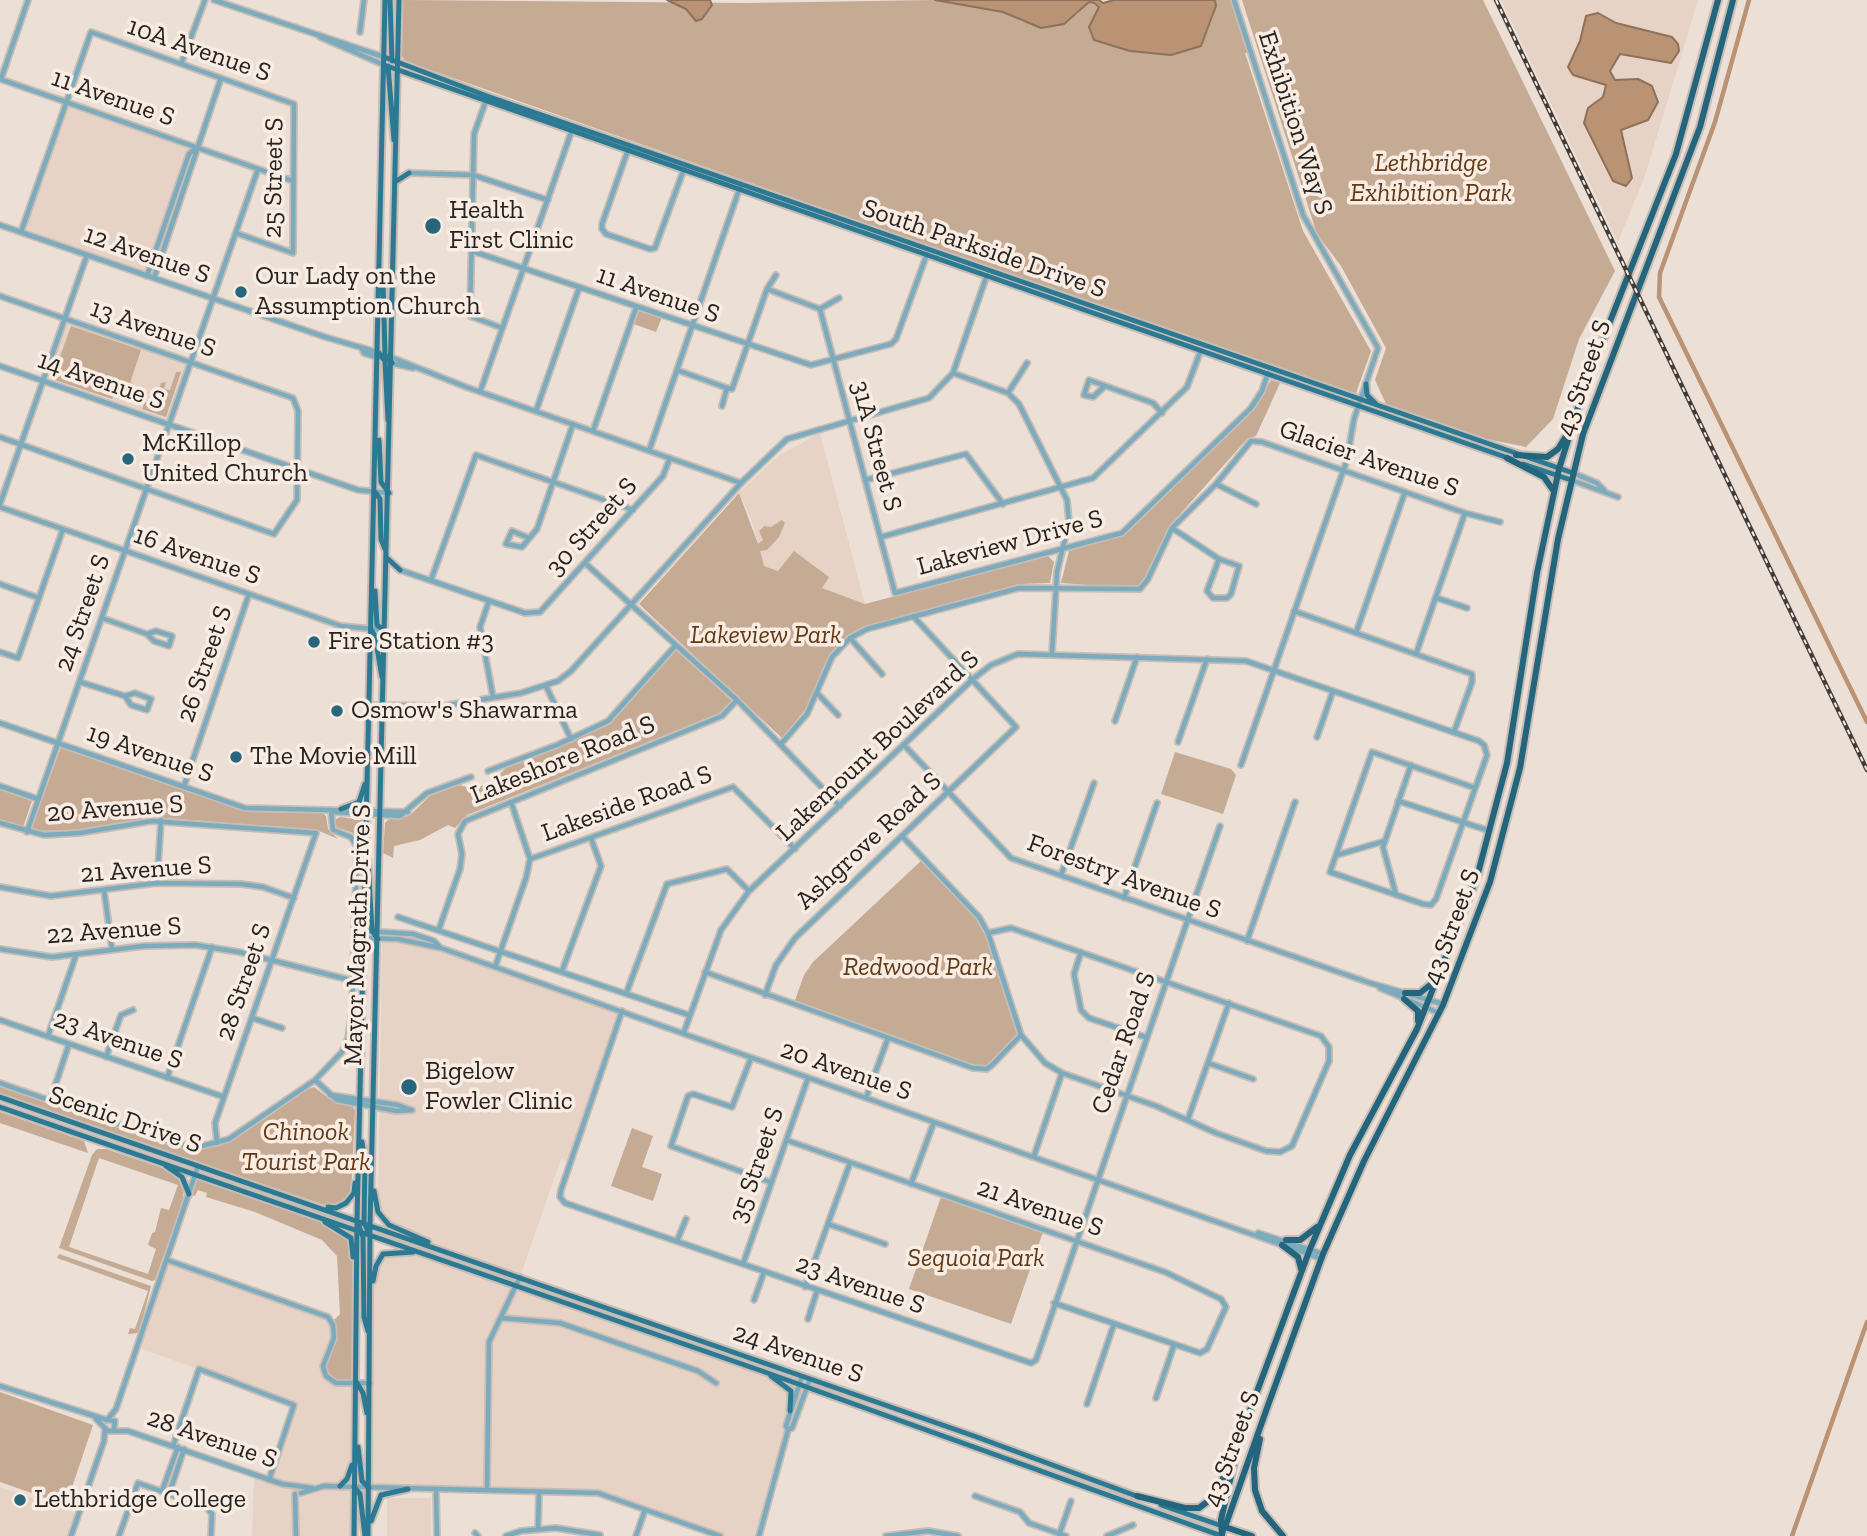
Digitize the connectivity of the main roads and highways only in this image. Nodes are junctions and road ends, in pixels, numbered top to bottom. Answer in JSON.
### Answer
{"nodes":[{"id":1,"x":388,"y":0,"type":"edge"},
{"id":2,"x":399,"y":0,"type":"edge"},
{"id":3,"x":1717,"y":0,"type":"edge"},
{"id":4,"x":1733,"y":0,"type":"edge"},
{"id":5,"x":390,"y":63,"type":"junction"},
{"id":6,"x":397,"y":70,"type":"junction"},
{"id":7,"x":486,"y":99,"type":"junction"},
{"id":8,"x":396,"y":142,"type":"junction"},
{"id":9,"x":396,"y":164,"type":"junction"},
{"id":10,"x":395,"y":182,"type":"junction"},
{"id":11,"x":385,"y":358,"type":"junction"},
{"id":12,"x":1366,"y":384,"type":"road end"},
{"id":13,"x":1359,"y":403,"type":"junction"},
{"id":14,"x":1381,"y":407,"type":"junction"},
{"id":15,"x":1573,"y":422,"type":"junction"},
{"id":16,"x":376,"y":426,"type":"junction"},
{"id":17,"x":1516,"y":455,"type":"junction"},
{"id":18,"x":1507,"y":458,"type":"junction"},
{"id":19,"x":1558,"y":472,"type":"junction"},
{"id":20,"x":1572,"y":477,"type":"junction"},
{"id":21,"x":375,"y":492,"type":"junction"},
{"id":22,"x":389,"y":493,"type":"junction"},
{"id":23,"x":1553,"y":495,"type":"junction"},
{"id":24,"x":387,"y":555,"type":"junction"},
{"id":25,"x":386,"y":577,"type":"junction"},
{"id":26,"x":372,"y":581,"type":"junction"},
{"id":27,"x":371,"y":630,"type":"junction"},
{"id":28,"x":384,"y":630,"type":"junction"},
{"id":29,"x":383,"y":679,"type":"junction"},
{"id":30,"x":368,"y":774,"type":"junction"},
{"id":31,"x":341,"y":809,"type":"road end"},
{"id":32,"x":366,"y":850,"type":"junction"},
{"id":33,"x":375,"y":931,"type":"junction"},
{"id":34,"x":1442,"y":971,"type":"junction"},
{"id":35,"x":1417,"y":1029,"type":"junction"},
{"id":36,"x":0,"y":1097,"type":"edge"},
{"id":37,"x":0,"y":1108,"type":"edge"},
{"id":38,"x":360,"y":1132,"type":"junction"},
{"id":39,"x":359,"y":1143,"type":"junction"},
{"id":40,"x":372,"y":1147,"type":"junction"},
{"id":41,"x":158,"y":1161,"type":"junction"},
{"id":42,"x":189,"y":1194,"type":"road end"},
{"id":43,"x":307,"y":1203,"type":"junction"},
{"id":44,"x":284,"y":1205,"type":"junction"},
{"id":45,"x":357,"y":1220,"type":"junction"},
{"id":46,"x":1321,"y":1223,"type":"junction"},
{"id":47,"x":367,"y":1224,"type":"junction"},
{"id":48,"x":360,"y":1231,"type":"junction"},
{"id":49,"x":370,"y":1235,"type":"junction"},
{"id":50,"x":419,"y":1252,"type":"junction"},
{"id":51,"x":476,"y":1262,"type":"junction"},
{"id":52,"x":1301,"y":1270,"type":"junction"},
{"id":53,"x":356,"y":1293,"type":"junction"},
{"id":54,"x":370,"y":1295,"type":"junction"},
{"id":55,"x":370,"y":1340,"type":"junction"},
{"id":56,"x":762,"y":1371,"type":"junction"},
{"id":57,"x":356,"y":1383,"type":"junction"},
{"id":58,"x":1257,"y":1393,"type":"junction"},
{"id":59,"x":1270,"y":1400,"type":"junction"},
{"id":60,"x":1267,"y":1408,"type":"junction"},
{"id":61,"x":790,"y":1411,"type":"road end"},
{"id":62,"x":356,"y":1423,"type":"junction"},
{"id":63,"x":370,"y":1423,"type":"junction"},
{"id":64,"x":1240,"y":1440,"type":"junction"},
{"id":65,"x":355,"y":1445,"type":"junction"},
{"id":66,"x":340,"y":1486,"type":"road end"},
{"id":67,"x":354,"y":1487,"type":"junction"},
{"id":68,"x":369,"y":1488,"type":"junction"},
{"id":69,"x":408,"y":1489,"type":"road end"},
{"id":70,"x":1137,"y":1496,"type":"junction"},
{"id":71,"x":1223,"y":1526,"type":"junction"},
{"id":72,"x":367,"y":1534,"type":"edge"},
{"id":73,"x":354,"y":1536,"type":"edge"},
{"id":74,"x":1222,"y":1536,"type":"edge"},
{"id":75,"x":1252,"y":1536,"type":"edge"},
{"id":76,"x":1283,"y":1536,"type":"edge"}],
"edges":[{"from":1,"to":5,"type":"main road"},
{"from":1,"to":5,"type":"main road","name":"Mayor Magrath Drive S"},
{"from":2,"to":5,"type":"main road","name":"Mayor Magrath Drive S"},
{"from":3,"to":15,"type":"highway","name":"43 Street S"},
{"from":4,"to":20,"type":"highway","name":"43 Street S"},
{"from":5,"to":6,"type":"main road","name":"Mayor Magrath Drive S"},
{"from":5,"to":7,"type":"main road","name":"South Parkside Drive S"},
{"from":5,"to":8,"type":"main road"},
{"from":5,"to":11,"type":"main road","name":"Mayor Magrath Drive S"},
{"from":6,"to":7,"type":"main road","name":"South Parkside Drive S"},
{"from":6,"to":8,"type":"main road","name":"Mayor Magrath Drive S"},
{"from":7,"to":13,"type":"main road","name":"South Parkside Drive S"},
{"from":8,"to":9,"type":"main road","name":"Mayor Magrath Drive S"},
{"from":9,"to":10,"type":"main road","name":"Mayor Magrath Drive S"},
{"from":9,"to":10,"type":"main road"},
{"from":10,"to":11,"type":"main road","name":"Mayor Magrath Drive S"},
{"from":11,"to":16,"type":"main road","name":"Mayor Magrath Drive S"},
{"from":11,"to":22,"type":"main road","name":"Mayor Magrath Drive S"},
{"from":12,"to":14,"type":"main road"},
{"from":13,"to":14,"type":"main road","name":"South Parkside Drive S"},
{"from":13,"to":18,"type":"main road","name":"South Parkside Drive S"},
{"from":14,"to":17,"type":"main road","name":"South Parkside Drive S"},
{"from":15,"to":17,"type":"highway"},
{"from":15,"to":19,"type":"highway","name":"43 Street S"},
{"from":16,"to":21,"type":"main road","name":"Mayor Magrath Drive S"},
{"from":16,"to":22,"type":"main road"},
{"from":17,"to":19,"type":"main road","name":"South Parkside Drive S"},
{"from":18,"to":19,"type":"main road","name":"South Parkside Drive S"},
{"from":18,"to":23,"type":"highway"},
{"from":19,"to":20,"type":"main road","name":"South Parkside Drive S"},
{"from":19,"to":23,"type":"highway","name":"43 Street S"},
{"from":20,"to":59,"type":"highway","name":"43 Street S"},
{"from":21,"to":24,"type":"main road"},
{"from":21,"to":26,"type":"main road","name":"Mayor Magrath Drive S"},
{"from":22,"to":24,"type":"main road","name":"Mayor Magrath Drive S"},
{"from":23,"to":34,"type":"highway","name":"43 Street S"},
{"from":24,"to":25,"type":"main road","name":"Mayor Magrath Drive S"},
{"from":24,"to":25,"type":"main road"},
{"from":25,"to":28,"type":"main road","name":"Mayor Magrath Drive S"},
{"from":26,"to":27,"type":"main road","name":"Mayor Magrath Drive S"},
{"from":26,"to":28,"type":"main road"},
{"from":27,"to":29,"type":"main road"},
{"from":27,"to":30,"type":"main road","name":"Mayor Magrath Drive S"},
{"from":28,"to":29,"type":"main road","name":"Mayor Magrath Drive S"},
{"from":29,"to":33,"type":"main road","name":"Mayor Magrath Drive S"},
{"from":30,"to":31,"type":"main road"},
{"from":30,"to":32,"type":"main road","name":"Mayor Magrath Drive S"},
{"from":32,"to":33,"type":"main road"},
{"from":32,"to":38,"type":"main road","name":"Mayor Magrath Drive S"},
{"from":33,"to":40,"type":"main road","name":"Mayor Magrath Drive S"},
{"from":34,"to":35,"type":"highway","name":"43 Street S"},
{"from":34,"to":35,"type":"highway"},
{"from":35,"to":46,"type":"highway","name":"43 Street S"},
{"from":36,"to":43,"type":"main road","name":"Scenic Drive S"},
{"from":37,"to":41,"type":"main road","name":"Scenic Drive S"},
{"from":38,"to":39,"type":"main road","name":"Mayor Magrath Drive S"},
{"from":38,"to":47,"type":"main road"},
{"from":39,"to":43,"type":"main road"},
{"from":39,"to":45,"type":"main road","name":"Mayor Magrath Drive S"},
{"from":40,"to":47,"type":"main road","name":"Mayor Magrath Drive S"},
{"from":40,"to":51,"type":"main road"},
{"from":41,"to":42,"type":"main road"},
{"from":41,"to":44,"type":"main road","name":"Scenic Drive S"},
{"from":43,"to":45,"type":"main road","name":"Scenic Drive S"},
{"from":44,"to":48,"type":"main road","name":"Scenic Drive S"},
{"from":44,"to":53,"type":"main road"},
{"from":45,"to":47,"type":"main road","name":"24 Avenue S"},
{"from":45,"to":48,"type":"main road"},
{"from":46,"to":52,"type":"highway","name":"43 Street S"},
{"from":46,"to":52,"type":"highway"},
{"from":47,"to":49,"type":"main road"},
{"from":47,"to":51,"type":"main road","name":"24 Avenue S"},
{"from":48,"to":49,"type":"main road","name":"24 Avenue S"},
{"from":48,"to":53,"type":"main road"},
{"from":48,"to":55,"type":"main road"},
{"from":49,"to":50,"type":"main road","name":"24 Avenue S"},
{"from":49,"to":54,"type":"main road"},
{"from":50,"to":54,"type":"main road"},
{"from":50,"to":56,"type":"main road","name":"24 Avenue S"},
{"from":51,"to":70,"type":"main road","name":"24 Avenue S"},
{"from":52,"to":58,"type":"highway","name":"43 Street S"},
{"from":53,"to":57,"type":"main road"},
{"from":54,"to":55,"type":"main road"},
{"from":55,"to":63,"type":"main road"},
{"from":56,"to":61,"type":"main road"},
{"from":56,"to":74,"type":"main road","name":"24 Avenue S"},
{"from":57,"to":62,"type":"main road"},
{"from":57,"to":63,"type":"main road"},
{"from":58,"to":59,"type":"highway"},
{"from":58,"to":64,"type":"highway","name":"43 Street S"},
{"from":59,"to":60,"type":"highway","name":"43 Street S"},
{"from":60,"to":71,"type":"highway","name":"43 Street S"},
{"from":60,"to":76,"type":"highway"},
{"from":62,"to":65,"type":"main road"},
{"from":62,"to":68,"type":"main road"},
{"from":63,"to":68,"type":"main road"},
{"from":64,"to":70,"type":"highway"},
{"from":64,"to":71,"type":"highway","name":"43 Street S"},
{"from":65,"to":66,"type":"main road"},
{"from":65,"to":67,"type":"main road"},
{"from":67,"to":72,"type":"main road"},
{"from":67,"to":73,"type":"main road"},
{"from":68,"to":72,"type":"main road"},
{"from":69,"to":72,"type":"main road"},
{"from":70,"to":71,"type":"main road","name":"24 Avenue S"},
{"from":71,"to":74,"type":"highway","name":"43 Street S"},
{"from":71,"to":75,"type":"highway"}]}
